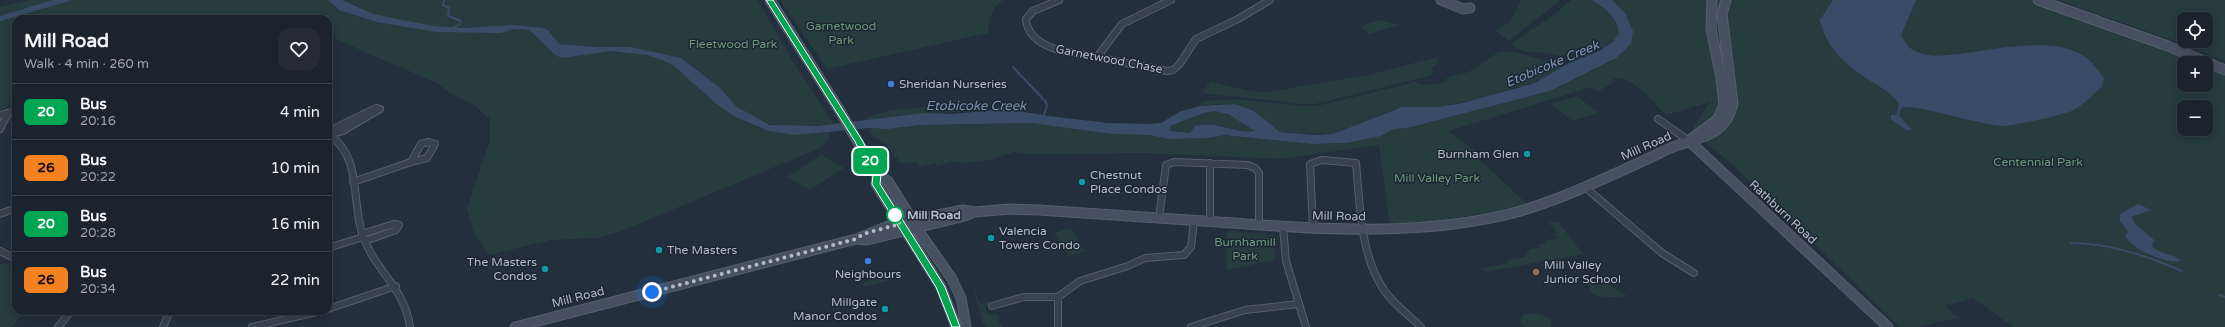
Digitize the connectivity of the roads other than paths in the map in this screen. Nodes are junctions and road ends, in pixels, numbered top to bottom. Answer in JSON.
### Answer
{"nodes":[{"id":1,"x":770,"y":0,"type":"edge"},
{"id":2,"x":1059,"y":0,"type":"edge"},
{"id":3,"x":1171,"y":0,"type":"edge"},
{"id":4,"x":1270,"y":0,"type":"edge"},
{"id":5,"x":1441,"y":0,"type":"edge"},
{"id":6,"x":1449,"y":0,"type":"edge"},
{"id":7,"x":1712,"y":0,"type":"edge"},
{"id":8,"x":1726,"y":0,"type":"edge"},
{"id":9,"x":2038,"y":0,"type":"edge"},
{"id":10,"x":2053,"y":0,"type":"edge"},
{"id":11,"x":1097,"y":57,"type":"junction"},
{"id":12,"x":2225,"y":64,"type":"edge"},
{"id":13,"x":2225,"y":70,"type":"edge"},
{"id":14,"x":12,"y":112,"type":"edge"},
{"id":15,"x":8,"y":113,"type":"junction"},
{"id":16,"x":0,"y":115,"type":"edge"},
{"id":17,"x":1658,"y":119,"type":"dead end"},
{"id":18,"x":0,"y":129,"type":"edge"},
{"id":19,"x":332,"y":131,"type":"edge"},
{"id":20,"x":332,"y":133,"type":"edge"},
{"id":21,"x":332,"y":136,"type":"edge"},
{"id":22,"x":1689,"y":141,"type":"junction"},
{"id":23,"x":411,"y":162,"type":"dead end"},
{"id":24,"x":1210,"y":163,"type":"junction"},
{"id":25,"x":875,"y":172,"type":"junction"},
{"id":26,"x":353,"y":182,"type":"junction"},
{"id":27,"x":1586,"y":188,"type":"junction"},
{"id":28,"x":12,"y":210,"type":"edge"},
{"id":29,"x":0,"y":214,"type":"edge"},
{"id":30,"x":1159,"y":218,"type":"junction"},
{"id":31,"x":1194,"y":221,"type":"junction"},
{"id":32,"x":1210,"y":222,"type":"junction"},
{"id":33,"x":915,"y":224,"type":"junction"},
{"id":34,"x":1259,"y":225,"type":"junction"},
{"id":35,"x":902,"y":227,"type":"junction"},
{"id":36,"x":1283,"y":227,"type":"junction"},
{"id":37,"x":1312,"y":229,"type":"junction"},
{"id":38,"x":1364,"y":229,"type":"junction"},
{"id":39,"x":363,"y":237,"type":"junction"},
{"id":40,"x":332,"y":247,"type":"edge"},
{"id":41,"x":0,"y":251,"type":"edge"},
{"id":42,"x":12,"y":258,"type":"edge"},
{"id":43,"x":1694,"y":273,"type":"dead end"},
{"id":44,"x":396,"y":286,"type":"junction"},
{"id":45,"x":1058,"y":297,"type":"junction"},
{"id":46,"x":1298,"y":304,"type":"junction"},
{"id":47,"x":992,"y":306,"type":"dead end"},
{"id":48,"x":332,"y":308,"type":"edge"},
{"id":49,"x":68,"y":315,"type":"edge"},
{"id":50,"x":168,"y":315,"type":"edge"},
{"id":51,"x":304,"y":315,"type":"edge"},
{"id":52,"x":58,"y":327,"type":"edge"},
{"id":53,"x":163,"y":327,"type":"edge"},
{"id":54,"x":252,"y":327,"type":"edge"},
{"id":55,"x":410,"y":327,"type":"edge"},
{"id":56,"x":515,"y":327,"type":"edge"},
{"id":57,"x":956,"y":327,"type":"edge"},
{"id":58,"x":966,"y":327,"type":"edge"},
{"id":59,"x":1058,"y":327,"type":"edge"},
{"id":60,"x":1191,"y":327,"type":"edge"},
{"id":61,"x":1306,"y":327,"type":"edge"},
{"id":62,"x":1421,"y":327,"type":"edge"},
{"id":63,"x":1888,"y":327,"type":"edge"}],
"edges":[{"from":1,"to":25,"type":"street"},
{"from":2,"to":11,"type":"street","name":"Garnetwood Chase"},
{"from":3,"to":11,"type":"street"},
{"from":4,"to":11,"type":"street","name":"Garnetwood Chase"},
{"from":5,"to":6,"type":"street"},
{"from":7,"to":22,"type":"street"},
{"from":8,"to":22,"type":"street"},
{"from":9,"to":13,"type":"street"},
{"from":10,"to":12,"type":"street"},
{"from":14,"to":15,"type":"street"},
{"from":15,"to":16,"type":"street"},
{"from":15,"to":18,"type":"street"},
{"from":17,"to":22,"type":"street","name":"Rathburn Road"},
{"from":19,"to":20,"type":"street"},
{"from":21,"to":26,"type":"street"},
{"from":22,"to":27,"type":"street","name":"Mill Road"},
{"from":22,"to":63,"type":"street","name":"Rathburn Road"},
{"from":23,"to":26,"type":"street"},
{"from":24,"to":30,"type":"street"},
{"from":24,"to":32,"type":"street"},
{"from":24,"to":34,"type":"street"},
{"from":25,"to":33,"type":"street"},
{"from":25,"to":35,"type":"street"},
{"from":26,"to":39,"type":"street"},
{"from":27,"to":38,"type":"street","name":"Mill Road"},
{"from":27,"to":43,"type":"street"},
{"from":28,"to":29,"type":"street"},
{"from":30,"to":31,"type":"street","name":"Mill Road"},
{"from":30,"to":33,"type":"street","name":"Mill Road"},
{"from":31,"to":32,"type":"street","name":"Mill Road"},
{"from":31,"to":45,"type":"street"},
{"from":32,"to":34,"type":"street","name":"Mill Road"},
{"from":33,"to":35,"type":"street","name":"Mill Road"},
{"from":33,"to":58,"type":"street"},
{"from":34,"to":36,"type":"street","name":"Mill Road"},
{"from":35,"to":56,"type":"street","name":"Mill Road"},
{"from":35,"to":57,"type":"street"},
{"from":36,"to":37,"type":"street","name":"Mill Road"},
{"from":36,"to":46,"type":"street"},
{"from":37,"to":38,"type":"street","name":"Mill Road"},
{"from":37,"to":38,"type":"street"},
{"from":38,"to":62,"type":"street"},
{"from":39,"to":40,"type":"street"},
{"from":39,"to":44,"type":"street"},
{"from":41,"to":42,"type":"street"},
{"from":44,"to":48,"type":"street"},
{"from":44,"to":55,"type":"street"},
{"from":45,"to":47,"type":"street"},
{"from":45,"to":59,"type":"street"},
{"from":46,"to":60,"type":"street"},
{"from":46,"to":61,"type":"street"},
{"from":49,"to":52,"type":"street"},
{"from":50,"to":53,"type":"street"},
{"from":51,"to":54,"type":"street"}]}
